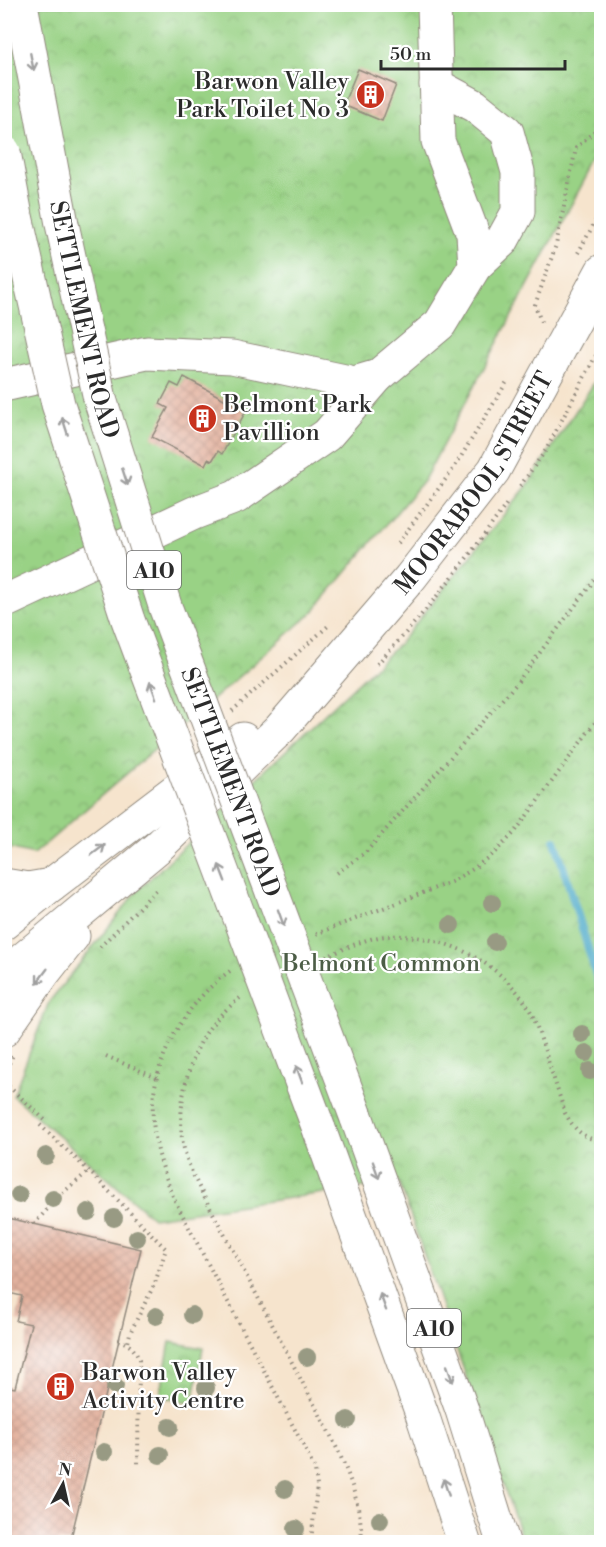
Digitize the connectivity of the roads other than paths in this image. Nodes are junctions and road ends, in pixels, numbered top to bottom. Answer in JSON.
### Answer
{"nodes":[{"id":1,"x":21,"y":4,"type":"edge"},
{"id":2,"x":434,"y":4,"type":"edge"},
{"id":3,"x":436,"y":85,"type":"junction"},
{"id":4,"x":4,"y":152,"type":"edge"},
{"id":5,"x":475,"y":266,"type":"junction"},
{"id":6,"x":588,"y":266,"type":"edge"},
{"id":7,"x":378,"y":376,"type":"junction"},
{"id":8,"x":4,"y":385,"type":"edge"},
{"id":9,"x":4,"y":602,"type":"edge"},
{"id":10,"x":321,"y":680,"type":"junction"},
{"id":11,"x":117,"y":880,"type":"junction"},
{"id":12,"x":4,"y":885,"type":"edge"},
{"id":13,"x":51,"y":885,"type":"junction"},
{"id":14,"x":4,"y":923,"type":"edge"},
{"id":15,"x":4,"y":975,"type":"edge"},
{"id":16,"x":4,"y":1030,"type":"edge"},
{"id":17,"x":464,"y":1542,"type":"edge"},
{"id":18,"x":503,"y":1542,"type":"edge"}],
"edges":[{"from":1,"to":18,"type":"main road","name":"SETTLEMENT ROAD","number":"A10","one_way":true,"bridge":true},
{"from":2,"to":3,"type":"main road"},
{"from":3,"to":5,"type":"main road"},
{"from":3,"to":5,"type":"main road"},
{"from":17,"to":4,"type":"main road","name":"SETTLEMENT ROAD","number":"A10","one_way":true,"bridge":true},
{"from":5,"to":7,"type":"main road"},
{"from":6,"to":10,"type":"main road","name":"MOORABOOL STREET"},
{"from":7,"to":8,"type":"main road"},
{"from":7,"to":9,"type":"main road"},
{"from":10,"to":11,"type":"main road","name":"MOORABOOL STREET"},
{"from":13,"to":10,"type":"main road","name":"MOORABOOL STREET","one_way":true},
{"from":11,"to":15,"type":"main road","name":"MOORABOOL STREET"},
{"from":11,"to":16,"type":"main road","one_way":true},
{"from":12,"to":13,"type":"main road"},
{"from":13,"to":14,"type":"main road","name":"MOORABOOL STREET"}]}
